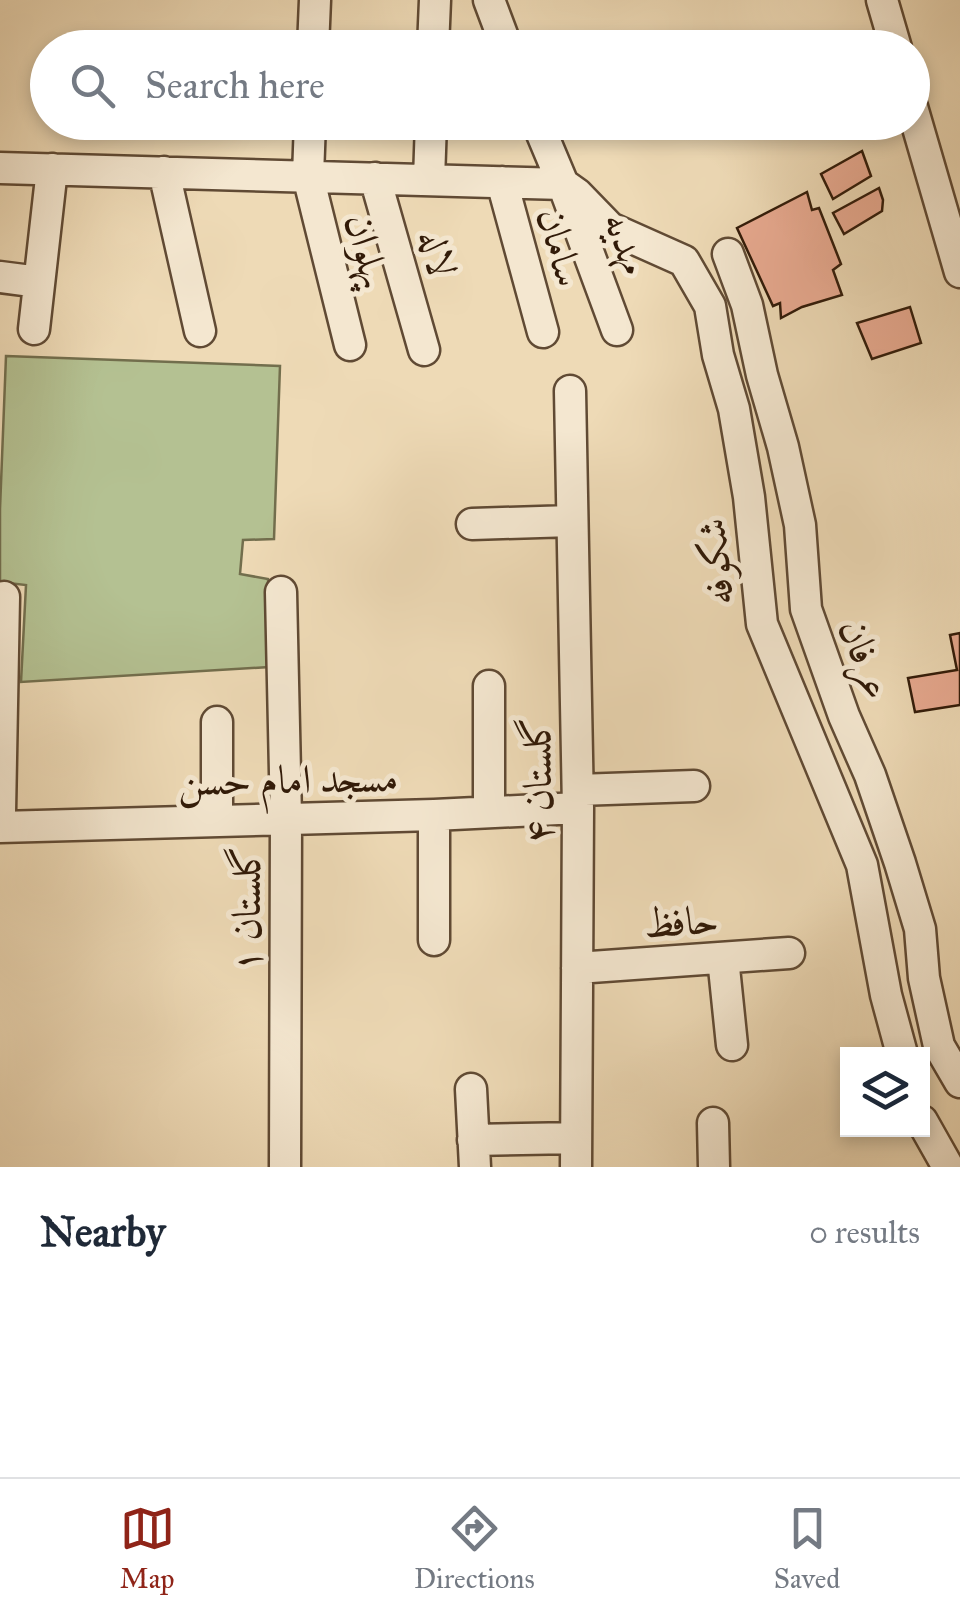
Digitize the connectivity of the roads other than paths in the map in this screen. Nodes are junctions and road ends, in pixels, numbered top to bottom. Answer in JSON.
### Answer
{"nodes":[{"id":1,"x":314,"y":0,"type":"edge"},
{"id":2,"x":435,"y":0,"type":"edge"},
{"id":3,"x":489,"y":0,"type":"edge"},
{"id":4,"x":882,"y":0,"type":"edge"},
{"id":5,"x":313,"y":30,"type":"edge"},
{"id":6,"x":434,"y":30,"type":"edge"},
{"id":7,"x":500,"y":30,"type":"edge"},
{"id":8,"x":891,"y":30,"type":"edge"},
{"id":9,"x":309,"y":140,"type":"edge"},
{"id":10,"x":430,"y":140,"type":"edge"},
{"id":11,"x":544,"y":140,"type":"edge"},
{"id":12,"x":922,"y":140,"type":"edge"},
{"id":13,"x":0,"y":168,"type":"edge"},
{"id":14,"x":52,"y":169,"type":"junction"},
{"id":15,"x":164,"y":172,"type":"junction"},
{"id":16,"x":308,"y":176,"type":"junction"},
{"id":17,"x":375,"y":178,"type":"junction"},
{"id":18,"x":429,"y":180,"type":"junction"},
{"id":19,"x":502,"y":182,"type":"junction"},
{"id":20,"x":563,"y":184,"type":"junction"},
{"id":21,"x":728,"y":254,"type":"dead end"},
{"id":22,"x":960,"y":272,"type":"edge"},
{"id":23,"x":0,"y":278,"type":"edge"},
{"id":24,"x":39,"y":282,"type":"junction"},
{"id":25,"x":34,"y":329,"type":"dead end"},
{"id":26,"x":617,"y":330,"type":"dead end"},
{"id":27,"x":200,"y":331,"type":"dead end"},
{"id":28,"x":542,"y":332,"type":"dead end"},
{"id":29,"x":350,"y":345,"type":"dead end"},
{"id":30,"x":424,"y":350,"type":"dead end"},
{"id":31,"x":570,"y":391,"type":"dead end"},
{"id":32,"x":572,"y":522,"type":"junction"},
{"id":33,"x":472,"y":524,"type":"dead end"},
{"id":34,"x":281,"y":592,"type":"dead end"},
{"id":35,"x":4,"y":597,"type":"dead end"},
{"id":36,"x":489,"y":686,"type":"dead end"},
{"id":37,"x":217,"y":722,"type":"dead end"},
{"id":38,"x":694,"y":786,"type":"dead end"},
{"id":39,"x":578,"y":799,"type":"junction"},
{"id":40,"x":0,"y":812,"type":"edge"},
{"id":41,"x":489,"y":812,"type":"junction"},
{"id":42,"x":434,"y":815,"type":"junction"},
{"id":43,"x":286,"y":818,"type":"junction"},
{"id":44,"x":217,"y":820,"type":"junction"},
{"id":45,"x":0,"y":827,"type":"edge"},
{"id":46,"x":434,"y":940,"type":"dead end"},
{"id":47,"x":789,"y":954,"type":"dead end"},
{"id":48,"x":723,"y":958,"type":"junction"},
{"id":49,"x":577,"y":968,"type":"junction"},
{"id":50,"x":732,"y":1045,"type":"dead end"},
{"id":51,"x":900,"y":1047,"type":"edge"},
{"id":52,"x":960,"y":1082,"type":"edge"},
{"id":53,"x":471,"y":1089,"type":"dead end"},
{"id":54,"x":713,"y":1122,"type":"dead end"},
{"id":55,"x":930,"y":1135,"type":"edge"},
{"id":56,"x":576,"y":1152,"type":"edge"},
{"id":57,"x":474,"y":1154,"type":"edge"},
{"id":58,"x":285,"y":1167,"type":"edge"},
{"id":59,"x":714,"y":1167,"type":"edge"},
{"id":60,"x":948,"y":1167,"type":"edge"}],
"edges":[{"from":1,"to":5,"type":"street"},
{"from":2,"to":6,"type":"street"},
{"from":3,"to":7,"type":"street"},
{"from":4,"to":8,"type":"street"},
{"from":9,"to":16,"type":"street","name":"پهلوان"},
{"from":10,"to":18,"type":"street"},
{"from":11,"to":20,"type":"street","name":"شکوفه"},
{"from":12,"to":22,"type":"street"},
{"from":13,"to":14,"type":"street"},
{"from":14,"to":15,"type":"street"},
{"from":14,"to":24,"type":"street"},
{"from":15,"to":16,"type":"street"},
{"from":15,"to":27,"type":"street"},
{"from":16,"to":17,"type":"street"},
{"from":16,"to":29,"type":"street","name":"پهلوان"},
{"from":17,"to":18,"type":"street"},
{"from":17,"to":30,"type":"street","name":"لاله"},
{"from":18,"to":19,"type":"street"},
{"from":19,"to":20,"type":"street"},
{"from":19,"to":28,"type":"street","name":"سامان"},
{"from":20,"to":26,"type":"street","name":"مهدیه"},
{"from":20,"to":51,"type":"street","name":"شکوفه"},
{"from":21,"to":52,"type":"street","name":"عرفان"},
{"from":23,"to":24,"type":"street"},
{"from":24,"to":25,"type":"street"},
{"from":31,"to":32,"type":"street","name":"گلستان ۴"},
{"from":32,"to":33,"type":"street"},
{"from":32,"to":39,"type":"street","name":"گلستان ۴"},
{"from":34,"to":43,"type":"street","name":"گلستان ۱"},
{"from":35,"to":40,"type":"street"},
{"from":36,"to":41,"type":"street"},
{"from":37,"to":44,"type":"street"},
{"from":38,"to":39,"type":"street","name":"مسجد امام حسن"},
{"from":39,"to":41,"type":"street","name":"مسجد امام حسن"},
{"from":39,"to":49,"type":"street","name":"گلستان ۴"},
{"from":41,"to":42,"type":"street","name":"مسجد امام حسن"},
{"from":42,"to":43,"type":"street","name":"مسجد امام حسن"},
{"from":42,"to":46,"type":"street"},
{"from":43,"to":44,"type":"street","name":"مسجد امام حسن"},
{"from":43,"to":58,"type":"street","name":"گلستان ۱"},
{"from":44,"to":45,"type":"street","name":"مسجد امام حسن"},
{"from":47,"to":48,"type":"street","name":"حافظ"},
{"from":48,"to":49,"type":"street","name":"حافظ"},
{"from":48,"to":50,"type":"street"},
{"from":49,"to":56,"type":"street","name":"گلستان ۴"},
{"from":53,"to":57,"type":"street"},
{"from":54,"to":59,"type":"street"},
{"from":55,"to":60,"type":"street"},
{"from":56,"to":57,"type":"street"}]}
